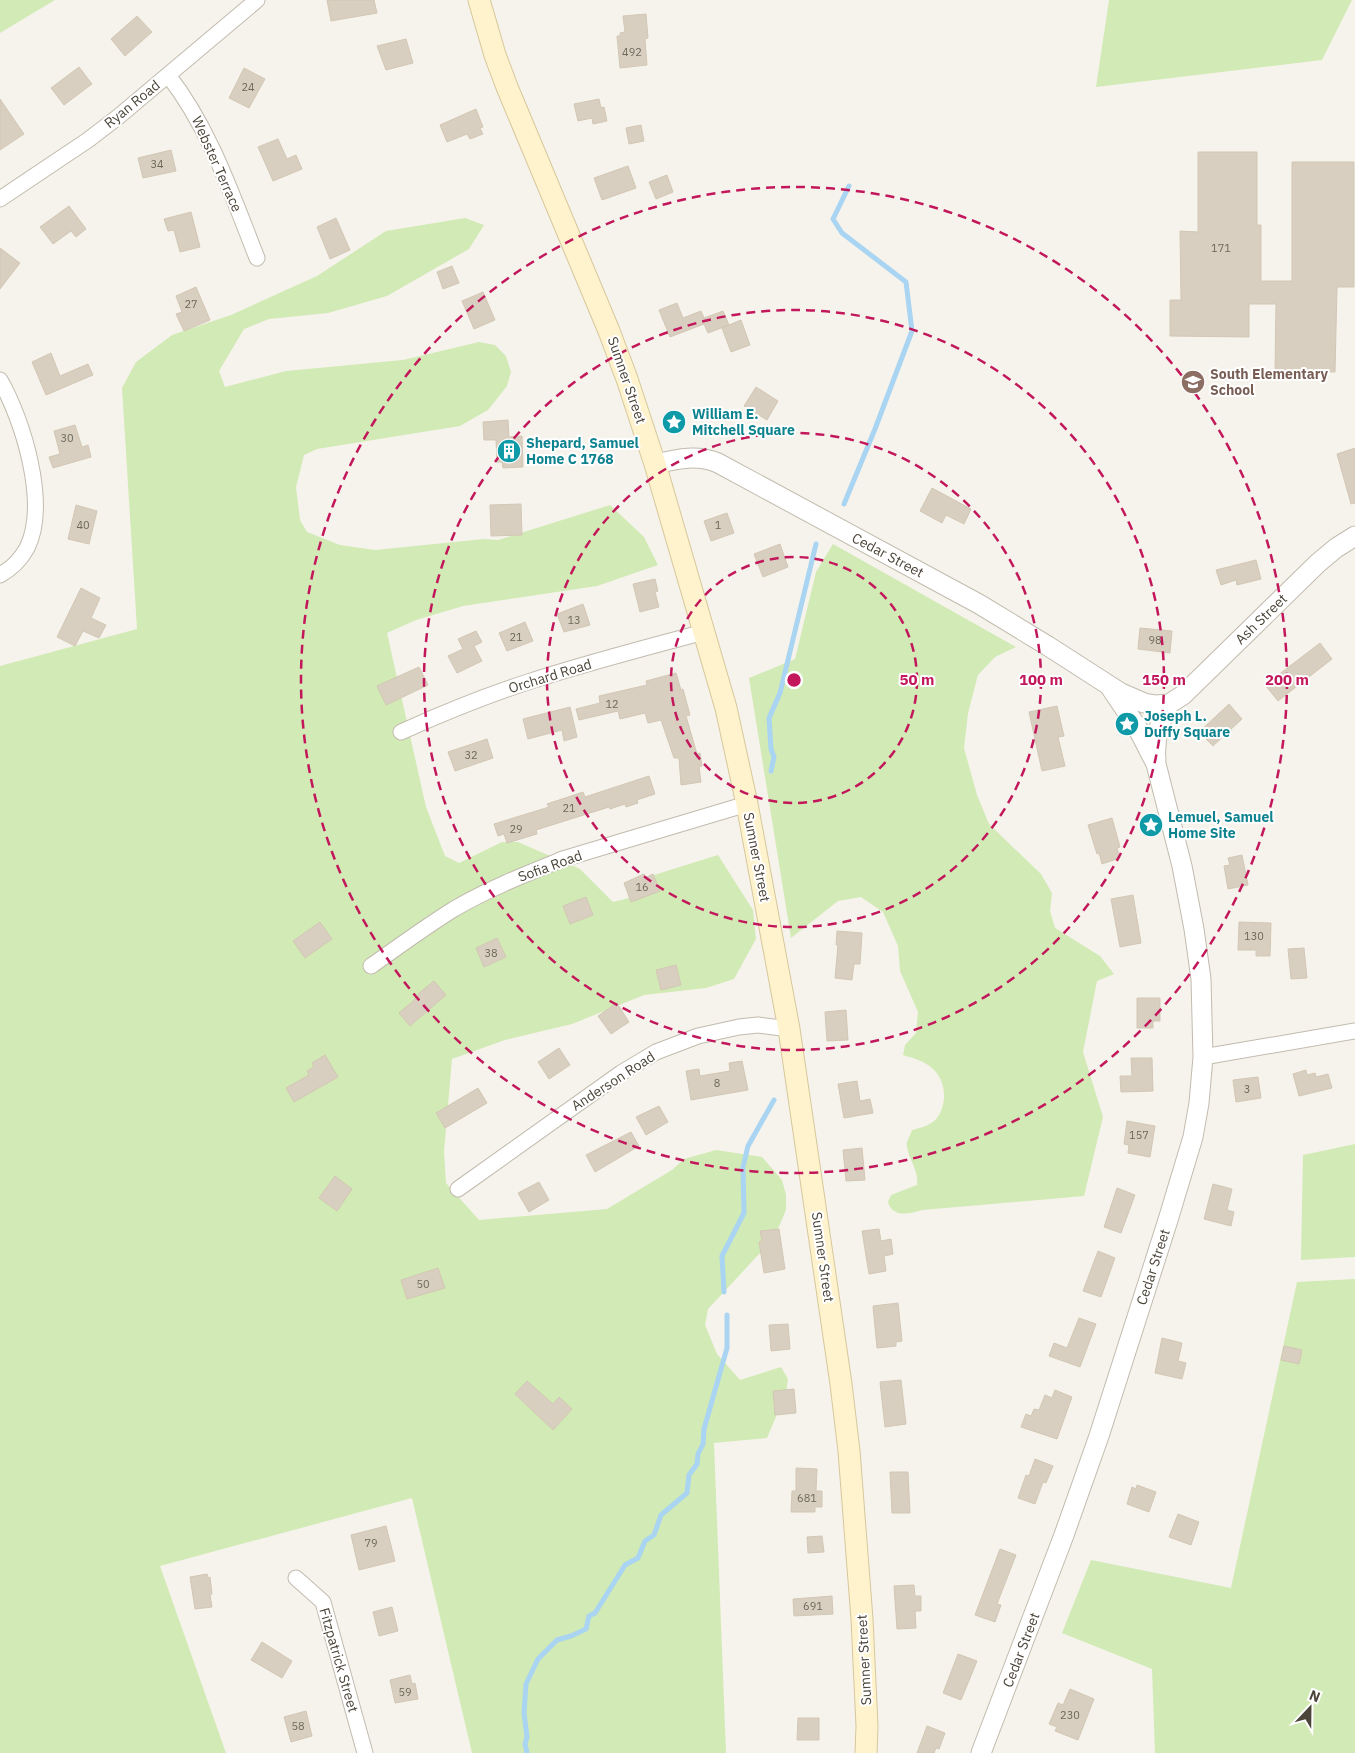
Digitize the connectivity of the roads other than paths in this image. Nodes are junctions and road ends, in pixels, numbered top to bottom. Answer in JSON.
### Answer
{"nodes":[{"id":1,"x":257,"y":0,"type":"edge"},
{"id":2,"x":479,"y":0,"type":"edge"},
{"id":3,"x":168,"y":75,"type":"junction"},
{"id":4,"x":0,"y":199,"type":"edge"},
{"id":5,"x":257,"y":258,"type":"dead end"},
{"id":6,"x":0,"y":380,"type":"edge"},
{"id":7,"x":656,"y":464,"type":"junction"},
{"id":8,"x":1355,"y":536,"type":"edge"},
{"id":9,"x":0,"y":575,"type":"edge"},
{"id":10,"x":704,"y":632,"type":"junction"},
{"id":11,"x":1110,"y":687,"type":"junction"},
{"id":12,"x":1169,"y":704,"type":"junction"},
{"id":13,"x":401,"y":732,"type":"dead end"},
{"id":14,"x":1156,"y":764,"type":"junction"},
{"id":15,"x":748,"y":804,"type":"junction"},
{"id":16,"x":370,"y":966,"type":"dead end"},
{"id":17,"x":789,"y":1029,"type":"junction"},
{"id":18,"x":1355,"y":1031,"type":"edge"},
{"id":19,"x":1203,"y":1057,"type":"junction"},
{"id":20,"x":458,"y":1188,"type":"dead end"},
{"id":21,"x":296,"y":1578,"type":"dead end"},
{"id":22,"x":365,"y":1753,"type":"edge"},
{"id":23,"x":866,"y":1753,"type":"edge"},
{"id":24,"x":981,"y":1753,"type":"edge"}],
"edges":[{"from":1,"to":3,"type":"street","name":"Ryan Road"},
{"from":2,"to":7,"type":"main road","name":"Sumner Street"},
{"from":3,"to":4,"type":"street","name":"Ryan Road"},
{"from":3,"to":5,"type":"street","name":"Webster Terrace"},
{"from":6,"to":9,"type":"street"},
{"from":7,"to":10,"type":"main road","name":"Sumner Street"},
{"from":7,"to":11,"type":"street","name":"Cedar Street"},
{"from":8,"to":12,"type":"street","name":"Ash Street"},
{"from":10,"to":13,"type":"street","name":"Orchard Road"},
{"from":10,"to":15,"type":"main road","name":"Sumner Street"},
{"from":11,"to":12,"type":"street","name":"Cedar Street"},
{"from":11,"to":14,"type":"street","name":"Cedar Street"},
{"from":12,"to":14,"type":"street","name":"Cedar Street"},
{"from":14,"to":19,"type":"street","name":"Cedar Street"},
{"from":15,"to":16,"type":"street","name":"Sofia Road"},
{"from":15,"to":17,"type":"main road","name":"Sumner Street"},
{"from":17,"to":20,"type":"street","name":"Anderson Road"},
{"from":17,"to":23,"type":"main road","name":"Sumner Street"},
{"from":18,"to":19,"type":"street"},
{"from":19,"to":24,"type":"street","name":"Cedar Street"},
{"from":21,"to":22,"type":"street","name":"Fitzpatrick Street"}]}
